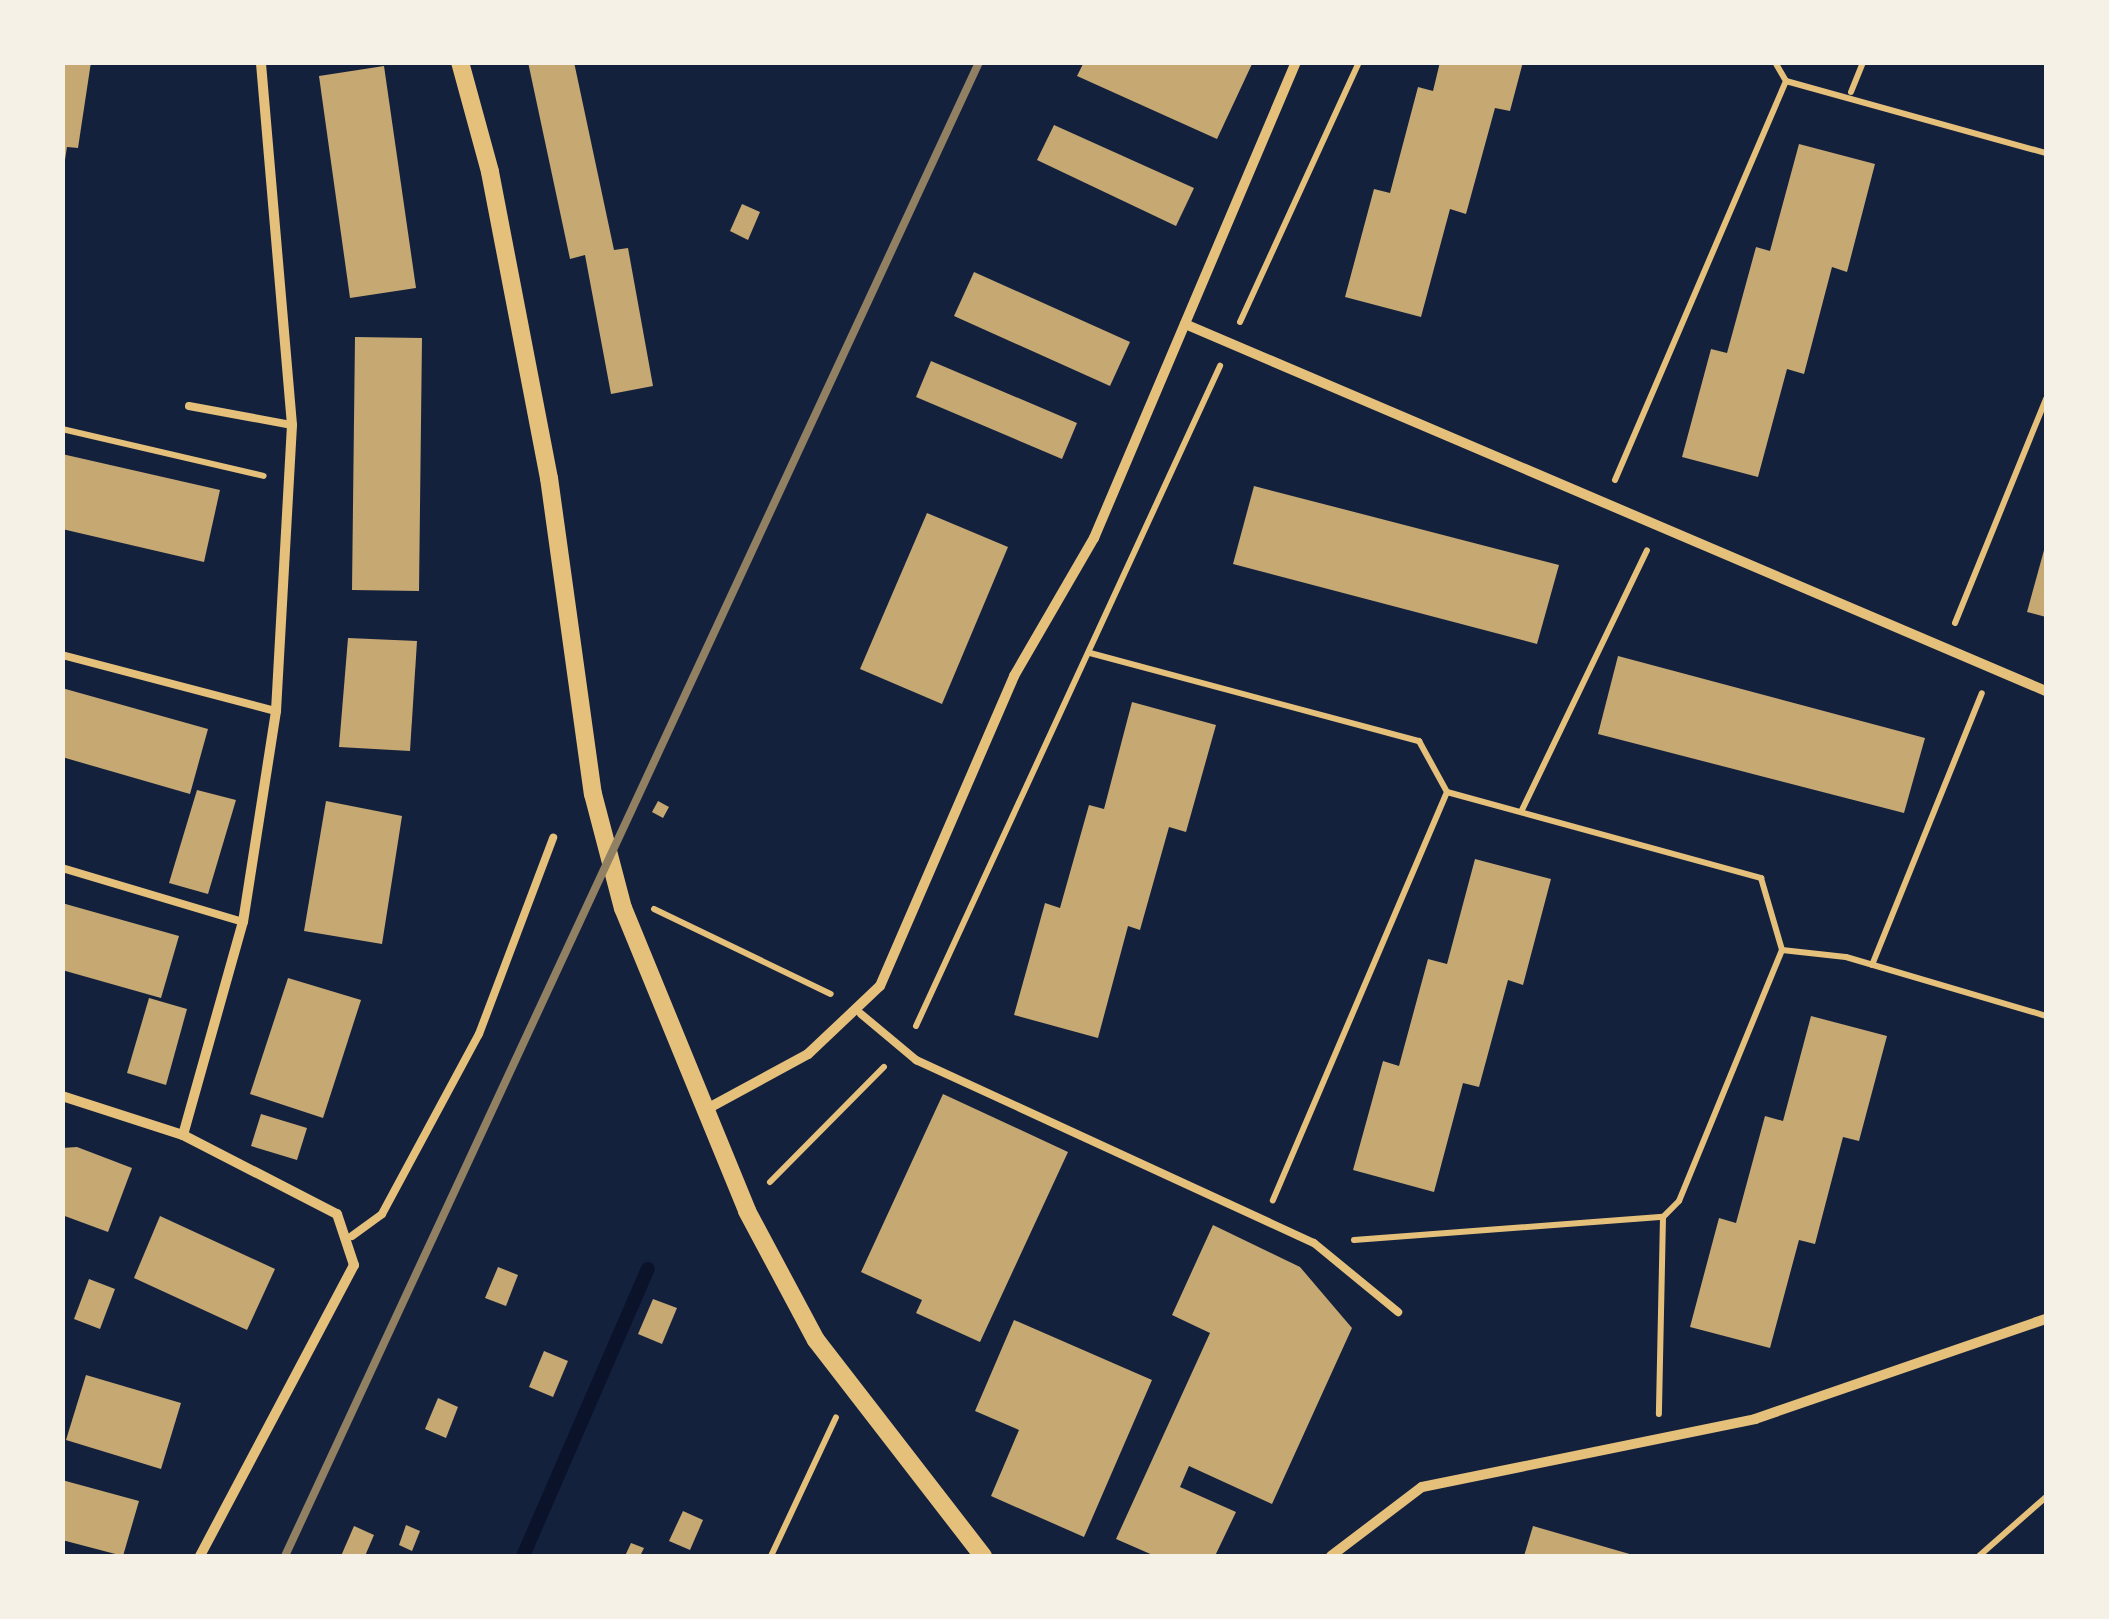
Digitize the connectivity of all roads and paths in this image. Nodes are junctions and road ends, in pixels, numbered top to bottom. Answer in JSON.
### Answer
{"nodes":[{"id":1,"x":261,"y":62,"type":"edge"},
{"id":2,"x":460,"y":62,"type":"edge"},
{"id":3,"x":1296,"y":62,"type":"edge"},
{"id":4,"x":1359,"y":62,"type":"edge"},
{"id":5,"x":1774,"y":62,"type":"edge"},
{"id":6,"x":1863,"y":62,"type":"edge"},
{"id":7,"x":1786,"y":82,"type":"junction"},
{"id":8,"x":1851,"y":92,"type":"junction"},
{"id":9,"x":2046,"y":152,"type":"edge"},
{"id":10,"x":1185,"y":324,"type":"junction"},
{"id":11,"x":1230,"y":344,"type":"junction"},
{"id":12,"x":2046,"y":399,"type":"edge"},
{"id":13,"x":188,"y":406,"type":"dead end"},
{"id":14,"x":292,"y":425,"type":"junction"},
{"id":15,"x":62,"y":429,"type":"edge"},
{"id":16,"x":290,"y":482,"type":"junction"},
{"id":17,"x":1607,"y":498,"type":"junction"},
{"id":18,"x":1660,"y":523,"type":"junction"},
{"id":19,"x":1944,"y":646,"type":"junction"},
{"id":20,"x":1090,"y":653,"type":"junction"},
{"id":21,"x":62,"y":655,"type":"edge"},
{"id":22,"x":1992,"y":667,"type":"junction"},
{"id":23,"x":2046,"y":691,"type":"edge"},
{"id":24,"x":276,"y":711,"type":"junction"},
{"id":25,"x":1447,"y":792,"type":"junction"},
{"id":26,"x":1522,"y":810,"type":"junction"},
{"id":27,"x":553,"y":838,"type":"dead end"},
{"id":28,"x":62,"y":868,"type":"edge"},
{"id":29,"x":623,"y":908,"type":"junction"},
{"id":30,"x":242,"y":922,"type":"junction"},
{"id":31,"x":1782,"y":950,"type":"junction"},
{"id":32,"x":1872,"y":965,"type":"junction"},
{"id":33,"x":860,"y":1014,"type":"junction"},
{"id":34,"x":2046,"y":1016,"type":"edge"},
{"id":35,"x":902,"y":1049,"type":"junction"},
{"id":36,"x":62,"y":1096,"type":"edge"},
{"id":37,"x":704,"y":1110,"type":"junction"},
{"id":38,"x":183,"y":1136,"type":"junction"},
{"id":39,"x":748,"y":1211,"type":"junction"},
{"id":40,"x":1663,"y":1217,"type":"junction"},
{"id":41,"x":1264,"y":1219,"type":"junction"},
{"id":42,"x":352,"y":1236,"type":"junction"},
{"id":43,"x":1314,"y":1243,"type":"junction"},
{"id":44,"x":1398,"y":1312,"type":"dead end"},
{"id":45,"x":2046,"y":1319,"type":"edge"},
{"id":46,"x":850,"y":1386,"type":"junction"},
{"id":47,"x":1659,"y":1440,"type":"junction"},
{"id":48,"x":2046,"y":1496,"type":"edge"},
{"id":49,"x":200,"y":1556,"type":"edge"},
{"id":50,"x":771,"y":1556,"type":"edge"},
{"id":51,"x":984,"y":1556,"type":"edge"},
{"id":52,"x":1331,"y":1556,"type":"edge"},
{"id":53,"x":1978,"y":1556,"type":"edge"}],
"edges":[{"from":1,"to":14,"type":"street"},
{"from":2,"to":29,"type":"street"},
{"from":3,"to":10,"type":"street"},
{"from":4,"to":11,"type":"path"},
{"from":5,"to":7,"type":"path"},
{"from":6,"to":8,"type":"path"},
{"from":7,"to":8,"type":"path"},
{"from":7,"to":17,"type":"path"},
{"from":8,"to":9,"type":"path"},
{"from":10,"to":11,"type":"street"},
{"from":10,"to":33,"type":"street"},
{"from":11,"to":17,"type":"street"},
{"from":11,"to":20,"type":"path"},
{"from":12,"to":19,"type":"path"},
{"from":13,"to":14,"type":"lane"},
{"from":14,"to":16,"type":"street"},
{"from":15,"to":16,"type":"path"},
{"from":16,"to":24,"type":"street"},
{"from":17,"to":18,"type":"street"},
{"from":18,"to":19,"type":"street"},
{"from":18,"to":26,"type":"path"},
{"from":19,"to":22,"type":"street"},
{"from":20,"to":25,"type":"path"},
{"from":20,"to":35,"type":"path"},
{"from":21,"to":24,"type":"lane"},
{"from":22,"to":23,"type":"street"},
{"from":22,"to":32,"type":"path"},
{"from":24,"to":30,"type":"street"},
{"from":25,"to":26,"type":"path"},
{"from":25,"to":41,"type":"path"},
{"from":26,"to":31,"type":"path"},
{"from":27,"to":42,"type":"lane"},
{"from":28,"to":30,"type":"lane"},
{"from":29,"to":33,"type":"path"},
{"from":29,"to":37,"type":"street"},
{"from":30,"to":38,"type":"street"},
{"from":31,"to":32,"type":"path"},
{"from":31,"to":40,"type":"path"},
{"from":32,"to":34,"type":"path"},
{"from":33,"to":35,"type":"lane"},
{"from":33,"to":37,"type":"street"},
{"from":35,"to":39,"type":"path"},
{"from":35,"to":41,"type":"lane"},
{"from":36,"to":38,"type":"street"},
{"from":37,"to":39,"type":"street"},
{"from":38,"to":42,"type":"street"},
{"from":39,"to":46,"type":"street"},
{"from":40,"to":43,"type":"path"},
{"from":40,"to":47,"type":"path"},
{"from":41,"to":43,"type":"lane"},
{"from":42,"to":49,"type":"street"},
{"from":43,"to":44,"type":"lane"},
{"from":45,"to":47,"type":"street"},
{"from":46,"to":50,"type":"path"},
{"from":46,"to":51,"type":"street"},
{"from":47,"to":52,"type":"street"},
{"from":48,"to":53,"type":"path"}]}
